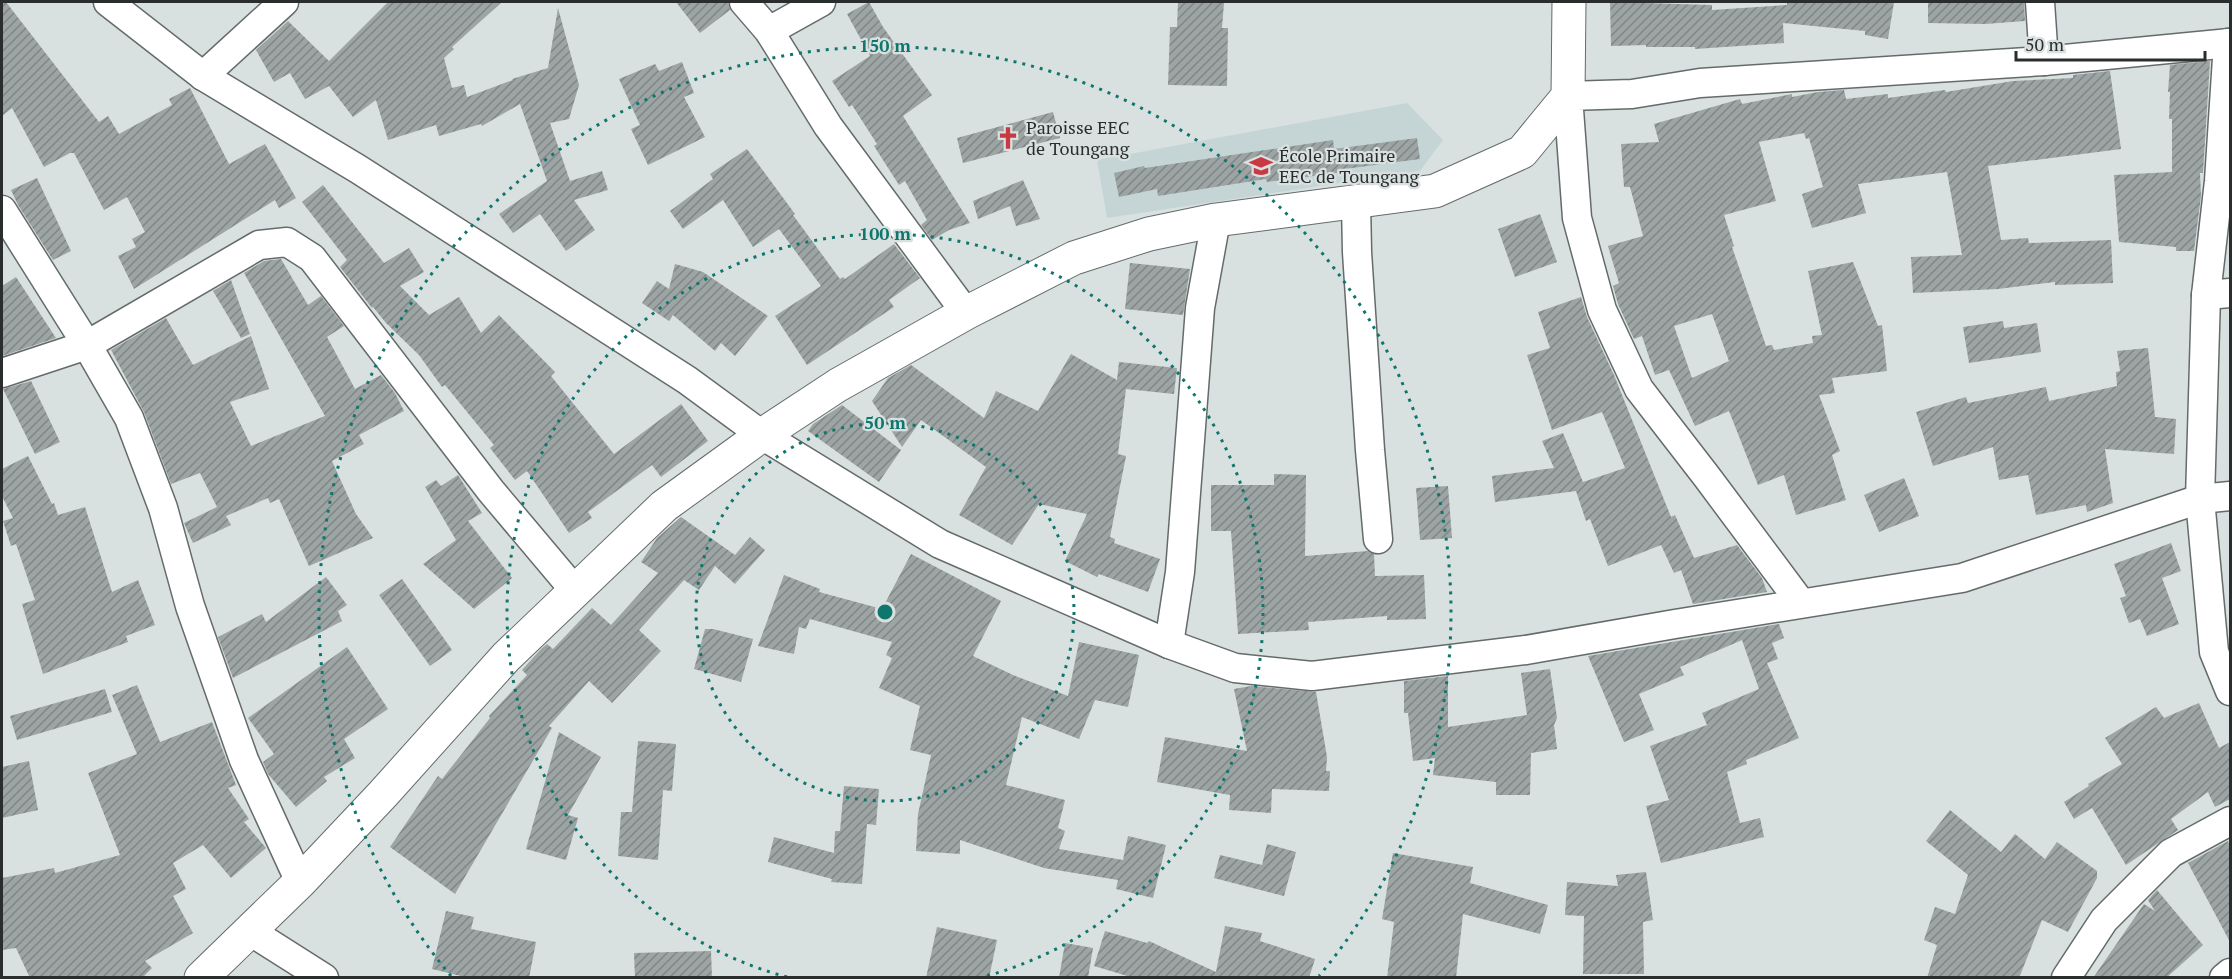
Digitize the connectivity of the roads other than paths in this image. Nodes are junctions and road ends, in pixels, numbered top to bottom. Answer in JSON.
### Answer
{"nodes":[{"id":1,"x":108,"y":2,"type":"edge"},
{"id":2,"x":284,"y":2,"type":"edge"},
{"id":3,"x":744,"y":2,"type":"edge"},
{"id":4,"x":821,"y":2,"type":"edge"},
{"id":5,"x":1569,"y":2,"type":"edge"},
{"id":6,"x":2040,"y":2,"type":"edge"},
{"id":7,"x":769,"y":31,"type":"junction"},
{"id":8,"x":2229,"y":43,"type":"edge"},
{"id":9,"x":2044,"y":61,"type":"junction"},
{"id":10,"x":203,"y":76,"type":"junction"},
{"id":11,"x":1568,"y":96,"type":"junction"},
{"id":12,"x":1356,"y":203,"type":"junction"},
{"id":13,"x":2,"y":210,"type":"edge"},
{"id":14,"x":1216,"y":220,"type":"junction"},
{"id":15,"x":2218,"y":294,"type":"edge"},
{"id":16,"x":966,"y":313,"type":"junction"},
{"id":17,"x":87,"y":345,"type":"junction"},
{"id":18,"x":2,"y":373,"type":"edge"},
{"id":19,"x":762,"y":435,"type":"junction"},
{"id":20,"x":2230,"y":496,"type":"edge"},
{"id":21,"x":2200,"y":499,"type":"junction"},
{"id":22,"x":1378,"y":539,"type":"dead end"},
{"id":23,"x":576,"y":592,"type":"junction"},
{"id":24,"x":1801,"y":603,"type":"junction"},
{"id":25,"x":1168,"y":644,"type":"junction"},
{"id":26,"x":2230,"y":691,"type":"edge"},
{"id":27,"x":2230,"y":821,"type":"edge"},
{"id":28,"x":300,"y":882,"type":"junction"},
{"id":29,"x":250,"y":931,"type":"junction"},
{"id":30,"x":2230,"y":973,"type":"edge"},
{"id":31,"x":201,"y":978,"type":"edge"},
{"id":32,"x":324,"y":978,"type":"edge"},
{"id":33,"x":2066,"y":978,"type":"edge"},
{"id":34,"x":2224,"y":978,"type":"edge"}],
"edges":[{"from":1,"to":10,"type":"street"},
{"from":2,"to":10,"type":"street"},
{"from":3,"to":7,"type":"street"},
{"from":4,"to":7,"type":"street"},
{"from":5,"to":11,"type":"street"},
{"from":6,"to":9,"type":"street"},
{"from":7,"to":16,"type":"street"},
{"from":8,"to":9,"type":"street"},
{"from":8,"to":15,"type":"street"},
{"from":9,"to":11,"type":"street"},
{"from":10,"to":19,"type":"street"},
{"from":11,"to":12,"type":"street"},
{"from":11,"to":24,"type":"street"},
{"from":12,"to":14,"type":"street"},
{"from":12,"to":22,"type":"street"},
{"from":13,"to":17,"type":"street"},
{"from":14,"to":16,"type":"street"},
{"from":14,"to":25,"type":"street"},
{"from":15,"to":21,"type":"street"},
{"from":16,"to":19,"type":"street"},
{"from":17,"to":18,"type":"street"},
{"from":17,"to":23,"type":"street"},
{"from":17,"to":28,"type":"street"},
{"from":19,"to":23,"type":"street"},
{"from":19,"to":25,"type":"street"},
{"from":20,"to":21,"type":"street"},
{"from":21,"to":24,"type":"street"},
{"from":21,"to":26,"type":"street"},
{"from":23,"to":28,"type":"street"},
{"from":24,"to":25,"type":"street"},
{"from":27,"to":33,"type":"street"},
{"from":28,"to":29,"type":"street"},
{"from":29,"to":31,"type":"street"},
{"from":29,"to":32,"type":"street"},
{"from":30,"to":34,"type":"street"}]}
